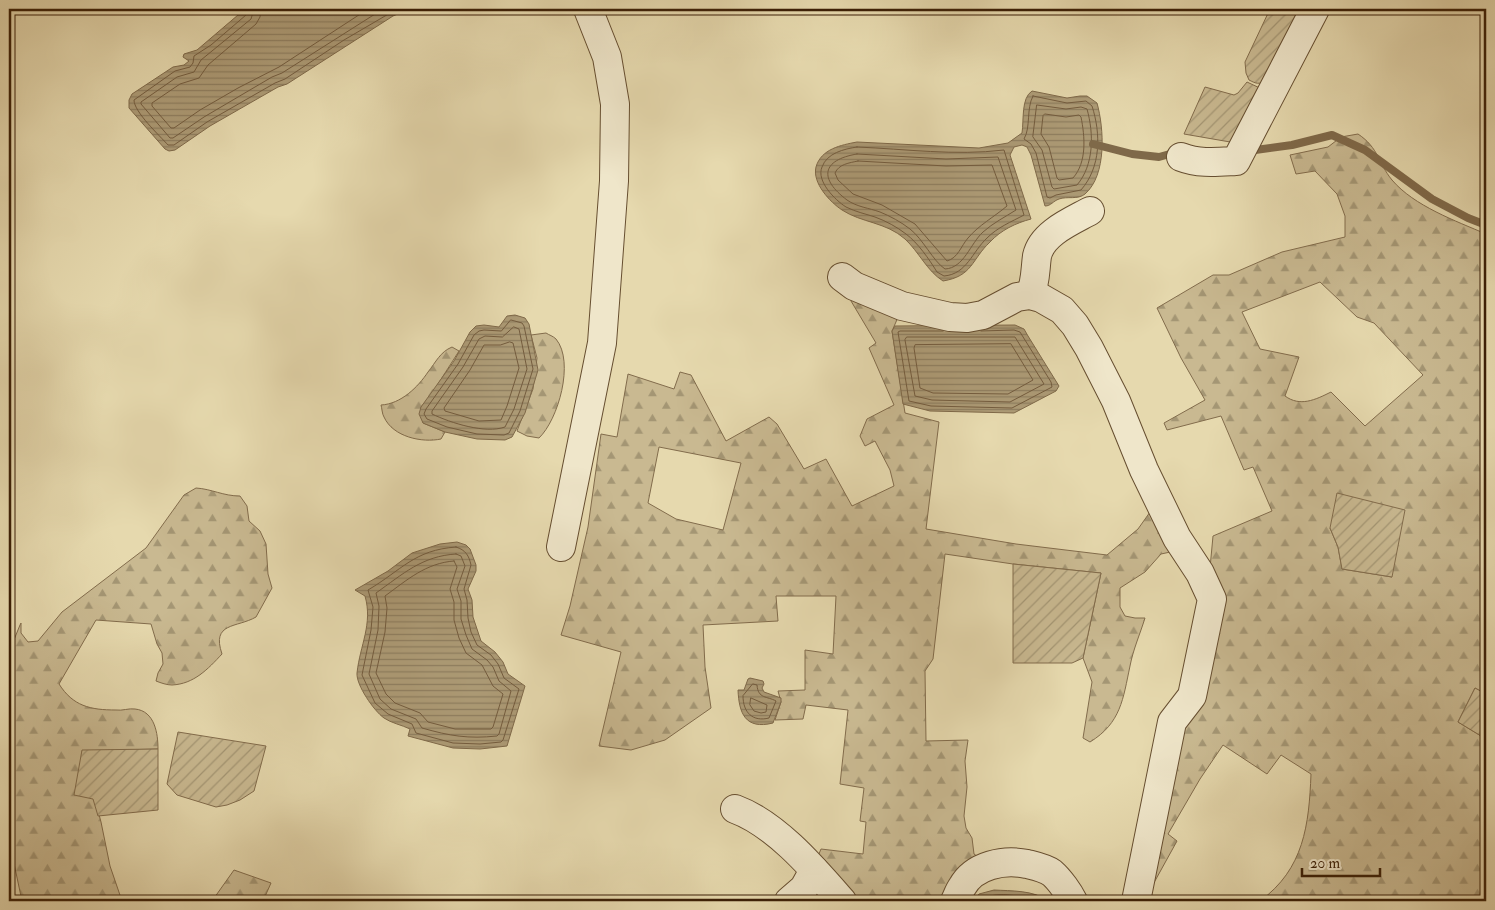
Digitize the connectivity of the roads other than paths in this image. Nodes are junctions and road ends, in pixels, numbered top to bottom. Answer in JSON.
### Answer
{"nodes":[{"id":1,"x":588,"y":9,"type":"edge"},
{"id":2,"x":1315,"y":9,"type":"edge"},
{"id":3,"x":1181,"y":157,"type":"dead end"},
{"id":4,"x":1090,"y":211,"type":"dead end"},
{"id":5,"x":842,"y":277,"type":"dead end"},
{"id":6,"x":1030,"y":295,"type":"junction"},
{"id":7,"x":561,"y":547,"type":"dead end"},
{"id":8,"x":735,"y":809,"type":"dead end"},
{"id":9,"x":814,"y":870,"type":"junction"},
{"id":10,"x":789,"y":901,"type":"edge"},
{"id":11,"x":842,"y":901,"type":"edge"},
{"id":12,"x":955,"y":901,"type":"edge"},
{"id":13,"x":1073,"y":901,"type":"edge"},
{"id":14,"x":1136,"y":901,"type":"edge"}],
"edges":[{"from":1,"to":7,"type":"street"},
{"from":2,"to":3,"type":"street"},
{"from":4,"to":6,"type":"street"},
{"from":5,"to":6,"type":"street"},
{"from":6,"to":14,"type":"street"},
{"from":8,"to":9,"type":"street"},
{"from":9,"to":10,"type":"street"},
{"from":9,"to":11,"type":"street"},
{"from":12,"to":13,"type":"street"}]}
